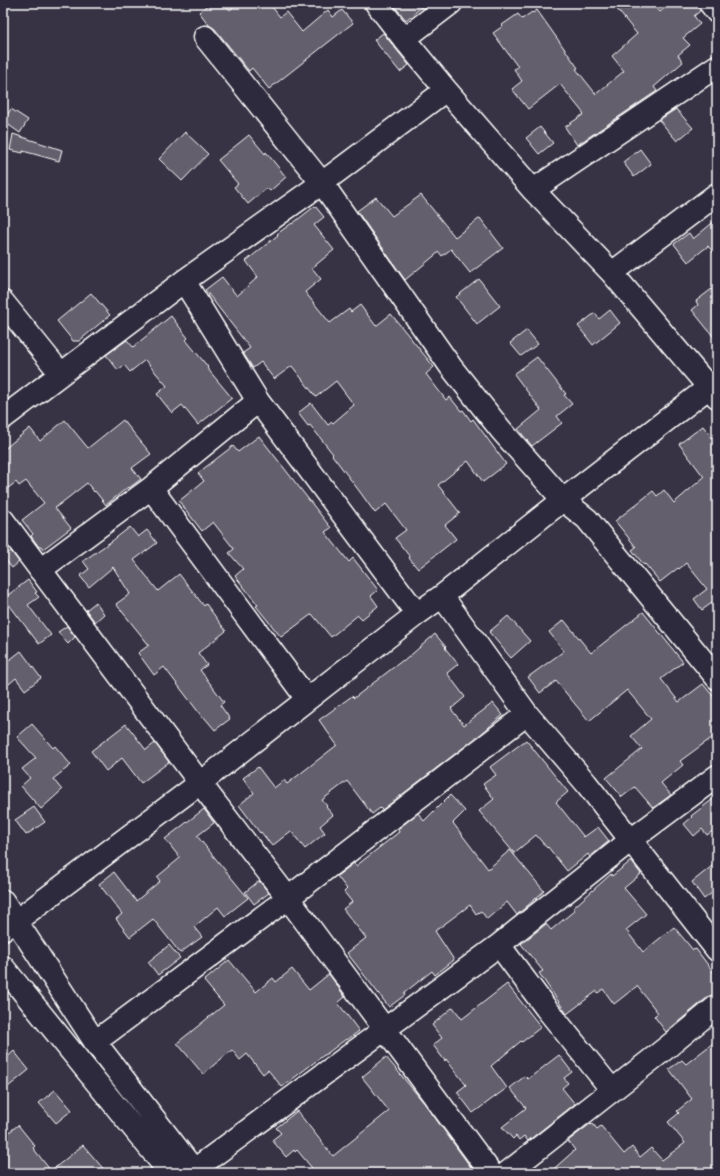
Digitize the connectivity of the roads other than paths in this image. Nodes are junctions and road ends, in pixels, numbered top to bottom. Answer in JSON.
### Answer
{"nodes":[{"id":1,"x":376,"y":3,"type":"edge"},
{"id":2,"x":451,"y":3,"type":"edge"},
{"id":3,"x":710,"y":3,"type":"edge"},
{"id":4,"x":717,"y":12,"type":"edge"},
{"id":5,"x":204,"y":37,"type":"dead end"},
{"id":6,"x":404,"y":39,"type":"junction"},
{"id":7,"x":717,"y":66,"type":"edge"},
{"id":8,"x":446,"y":90,"type":"junction"},
{"id":9,"x":322,"y":183,"type":"junction"},
{"id":10,"x":533,"y":190,"type":"junction"},
{"id":11,"x":717,"y":194,"type":"edge"},
{"id":12,"x":612,"y":274,"type":"junction"},
{"id":13,"x":184,"y":281,"type":"junction"},
{"id":14,"x":3,"y":302,"type":"edge"},
{"id":15,"x":60,"y":374,"type":"junction"},
{"id":16,"x":714,"y":389,"type":"edge"},
{"id":17,"x":258,"y":402,"type":"junction"},
{"id":18,"x":3,"y":418,"type":"edge"},
{"id":19,"x":151,"y":488,"type":"junction"},
{"id":20,"x":563,"y":500,"type":"junction"},
{"id":21,"x":3,"y":520,"type":"edge"},
{"id":22,"x":40,"y":570,"type":"junction"},
{"id":23,"x":442,"y":596,"type":"junction"},
{"id":24,"x":417,"y":614,"type":"junction"},
{"id":25,"x":717,"y":678,"type":"edge"},
{"id":26,"x":307,"y":699,"type":"junction"},
{"id":27,"x":527,"y":714,"type":"junction"},
{"id":28,"x":717,"y":776,"type":"edge"},
{"id":29,"x":200,"y":783,"type":"junction"},
{"id":30,"x":631,"y":840,"type":"junction"},
{"id":31,"x":288,"y":898,"type":"junction"},
{"id":32,"x":3,"y":901,"type":"edge"},
{"id":33,"x":10,"y":925,"type":"edge"},
{"id":34,"x":499,"y":945,"type":"junction"},
{"id":35,"x":717,"y":950,"type":"edge"},
{"id":36,"x":3,"y":967,"type":"edge"},
{"id":37,"x":717,"y":1006,"type":"edge"},
{"id":38,"x":386,"y":1029,"type":"junction"},
{"id":39,"x":95,"y":1042,"type":"junction"},
{"id":40,"x":612,"y":1090,"type":"junction"},
{"id":41,"x":195,"y":1172,"type":"edge"},
{"id":42,"x":170,"y":1173,"type":"edge"},
{"id":43,"x":491,"y":1173,"type":"edge"},
{"id":44,"x":507,"y":1173,"type":"edge"}],
"edges":[{"from":1,"to":6,"type":"street"},
{"from":2,"to":6,"type":"street"},
{"from":3,"to":4,"type":"street"},
{"from":5,"to":9,"type":"street"},
{"from":6,"to":8,"type":"street"},
{"from":7,"to":10,"type":"street"},
{"from":8,"to":9,"type":"street"},
{"from":8,"to":10,"type":"street"},
{"from":9,"to":13,"type":"street"},
{"from":9,"to":20,"type":"street"},
{"from":10,"to":12,"type":"street"},
{"from":11,"to":12,"type":"street"},
{"from":12,"to":16,"type":"street"},
{"from":13,"to":15,"type":"street"},
{"from":13,"to":17,"type":"street"},
{"from":14,"to":15,"type":"street"},
{"from":15,"to":18,"type":"street"},
{"from":16,"to":20,"type":"street"},
{"from":17,"to":19,"type":"street"},
{"from":17,"to":24,"type":"street"},
{"from":19,"to":22,"type":"street"},
{"from":19,"to":26,"type":"street"},
{"from":20,"to":23,"type":"street"},
{"from":20,"to":25,"type":"street"},
{"from":21,"to":22,"type":"street"},
{"from":22,"to":29,"type":"street"},
{"from":23,"to":24,"type":"street"},
{"from":23,"to":27,"type":"street"},
{"from":24,"to":26,"type":"street"},
{"from":26,"to":29,"type":"street"},
{"from":27,"to":30,"type":"street"},
{"from":27,"to":31,"type":"street"},
{"from":28,"to":30,"type":"street"},
{"from":29,"to":31,"type":"street"},
{"from":29,"to":33,"type":"street"},
{"from":30,"to":34,"type":"street"},
{"from":30,"to":35,"type":"street"},
{"from":31,"to":38,"type":"street"},
{"from":31,"to":39,"type":"street"},
{"from":32,"to":33,"type":"street"},
{"from":33,"to":39,"type":"street"},
{"from":34,"to":38,"type":"street"},
{"from":34,"to":40,"type":"street"},
{"from":36,"to":42,"type":"street"},
{"from":37,"to":40,"type":"street"},
{"from":38,"to":41,"type":"street"},
{"from":38,"to":43,"type":"street"},
{"from":39,"to":41,"type":"street"},
{"from":40,"to":44,"type":"street"}]}
